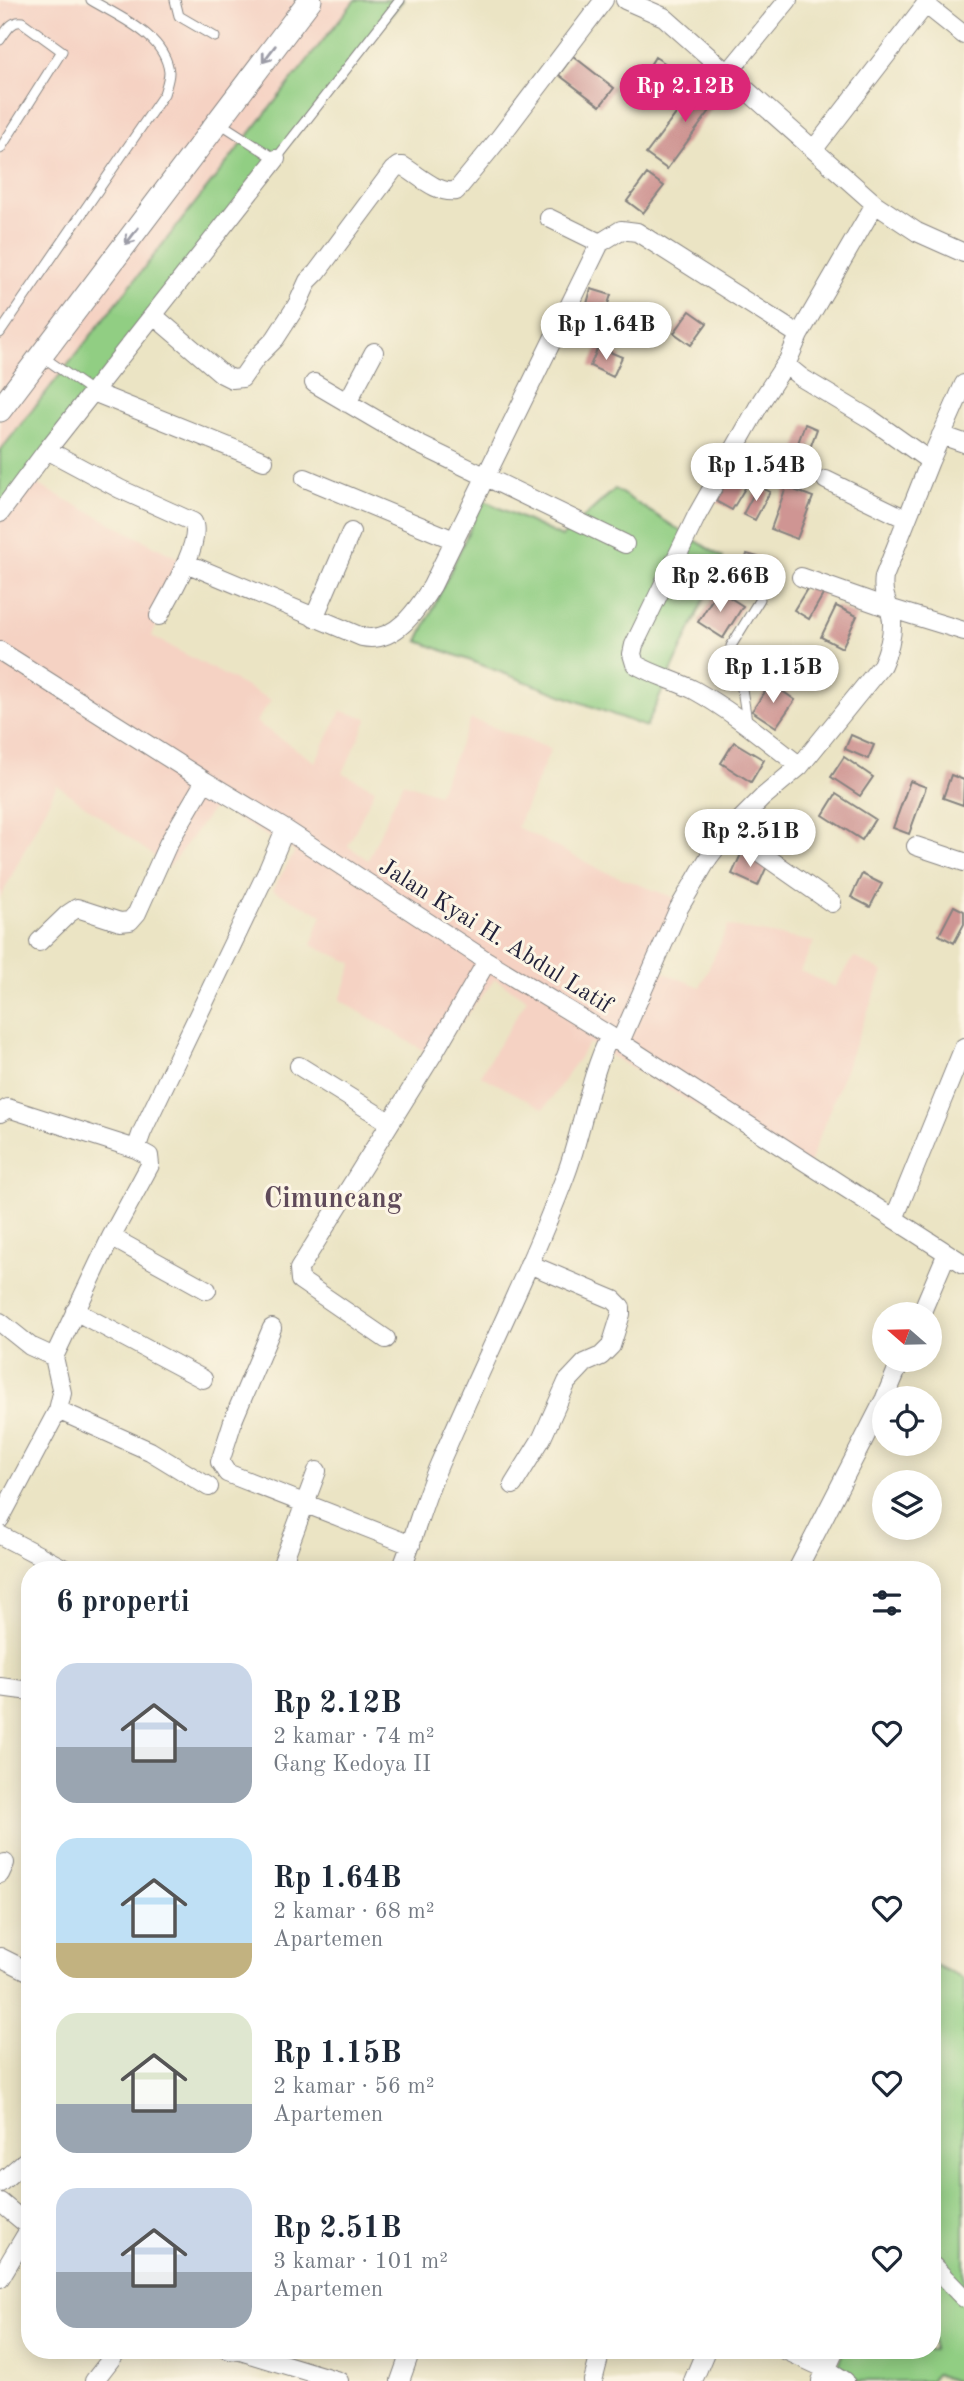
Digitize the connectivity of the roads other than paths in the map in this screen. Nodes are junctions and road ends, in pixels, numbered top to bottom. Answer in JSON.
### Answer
{"nodes":[{"id":1,"x":92,"y":0,"type":"edge"},
{"id":2,"x":175,"y":0,"type":"edge"},
{"id":3,"x":310,"y":0,"type":"edge"},
{"id":4,"x":400,"y":0,"type":"edge"},
{"id":5,"x":604,"y":0,"type":"edge"},
{"id":6,"x":625,"y":0,"type":"edge"},
{"id":7,"x":788,"y":0,"type":"edge"},
{"id":8,"x":927,"y":2,"type":"edge"},
{"id":9,"x":964,"y":35,"type":"edge"},
{"id":10,"x":215,"y":37,"type":"dead end"},
{"id":11,"x":0,"y":40,"type":"edge"},
{"id":12,"x":728,"y":73,"type":"junction"},
{"id":13,"x":218,"y":122,"type":"junction"},
{"id":14,"x":0,"y":149,"type":"edge"},
{"id":15,"x":814,"y":149,"type":"junction"},
{"id":16,"x":276,"y":159,"type":"junction"},
{"id":17,"x":876,"y":204,"type":"junction"},
{"id":18,"x":549,"y":218,"type":"dead end"},
{"id":19,"x":600,"y":243,"type":"junction"},
{"id":20,"x":964,"y":253,"type":"edge"},
{"id":21,"x":153,"y":314,"type":"junction"},
{"id":22,"x":0,"y":333,"type":"edge"},
{"id":23,"x":799,"y":335,"type":"junction"},
{"id":24,"x":374,"y":352,"type":"dead end"},
{"id":25,"x":40,"y":355,"type":"junction"},
{"id":26,"x":786,"y":363,"type":"junction"},
{"id":27,"x":314,"y":383,"type":"dead end"},
{"id":28,"x":964,"y":384,"type":"edge"},
{"id":29,"x":93,"y":392,"type":"junction"},
{"id":30,"x":347,"y":402,"type":"junction"},
{"id":31,"x":0,"y":410,"type":"edge"},
{"id":32,"x":941,"y":435,"type":"junction"},
{"id":33,"x":964,"y":443,"type":"edge"},
{"id":34,"x":47,"y":450,"type":"junction"},
{"id":35,"x":264,"y":461,"type":"dead end"},
{"id":36,"x":930,"y":461,"type":"junction"},
{"id":37,"x":486,"y":476,"type":"junction"},
{"id":38,"x":305,"y":478,"type":"dead end"},
{"id":39,"x":827,"y":480,"type":"dead end"},
{"id":40,"x":0,"y":513,"type":"edge"},
{"id":41,"x":906,"y":519,"type":"junction"},
{"id":42,"x":351,"y":532,"type":"dead end"},
{"id":43,"x":454,"y":540,"type":"junction"},
{"id":44,"x":625,"y":544,"type":"dead end"},
{"id":45,"x":186,"y":563,"type":"junction"},
{"id":46,"x":801,"y":577,"type":"dead end"},
{"id":47,"x":760,"y":599,"type":"dead end"},
{"id":48,"x":888,"y":608,"type":"junction"},
{"id":49,"x":159,"y":616,"type":"dead end"},
{"id":50,"x":314,"y":618,"type":"junction"},
{"id":51,"x":964,"y":631,"type":"edge"},
{"id":52,"x":0,"y":651,"type":"edge"},
{"id":53,"x":748,"y":726,"type":"junction"},
{"id":54,"x":800,"y":766,"type":"junction"},
{"id":55,"x":205,"y":781,"type":"junction"},
{"id":56,"x":285,"y":828,"type":"junction"},
{"id":57,"x":729,"y":831,"type":"junction"},
{"id":58,"x":916,"y":846,"type":"dead end"},
{"id":59,"x":964,"y":862,"type":"edge"},
{"id":60,"x":832,"y":903,"type":"dead end"},
{"id":61,"x":39,"y":942,"type":"dead end"},
{"id":62,"x":487,"y":961,"type":"junction"},
{"id":63,"x":615,"y":1039,"type":"junction"},
{"id":64,"x":964,"y":1047,"type":"edge"},
{"id":65,"x":299,"y":1066,"type":"dead end"},
{"id":66,"x":0,"y":1112,"type":"edge"},
{"id":67,"x":389,"y":1122,"type":"junction"},
{"id":68,"x":136,"y":1149,"type":"junction"},
{"id":69,"x":894,"y":1219,"type":"junction"},
{"id":70,"x":111,"y":1237,"type":"junction"},
{"id":71,"x":947,"y":1253,"type":"junction"},
{"id":72,"x":529,"y":1264,"type":"junction"},
{"id":73,"x":964,"y":1264,"type":"edge"},
{"id":74,"x":207,"y":1290,"type":"dead end"},
{"id":75,"x":926,"y":1302,"type":"edge"},
{"id":76,"x":75,"y":1311,"type":"junction"},
{"id":77,"x":0,"y":1322,"type":"edge"},
{"id":78,"x":272,"y":1328,"type":"dead end"},
{"id":79,"x":386,"y":1339,"type":"dead end"},
{"id":80,"x":54,"y":1357,"type":"junction"},
{"id":81,"x":203,"y":1379,"type":"dead end"},
{"id":82,"x":58,"y":1410,"type":"junction"},
{"id":83,"x":872,"y":1423,"type":"edge"},
{"id":84,"x":317,"y":1471,"type":"dead end"},
{"id":85,"x":513,"y":1485,"type":"dead end"},
{"id":86,"x":209,"y":1487,"type":"dead end"},
{"id":87,"x":306,"y":1503,"type":"junction"},
{"id":88,"x":2,"y":1507,"type":"edge"},
{"id":89,"x":0,"y":1535,"type":"edge"},
{"id":90,"x":411,"y":1545,"type":"junction"},
{"id":91,"x":50,"y":1561,"type":"edge"},
{"id":92,"x":283,"y":1561,"type":"edge"},
{"id":93,"x":405,"y":1561,"type":"edge"},
{"id":94,"x":802,"y":1561,"type":"edge"},
{"id":95,"x":0,"y":1687,"type":"edge"},
{"id":96,"x":21,"y":1690,"type":"edge"},
{"id":97,"x":0,"y":1958,"type":"edge"},
{"id":98,"x":21,"y":1968,"type":"edge"},
{"id":99,"x":21,"y":2165,"type":"edge"},
{"id":100,"x":0,"y":2183,"type":"edge"},
{"id":101,"x":0,"y":2202,"type":"edge"},
{"id":102,"x":21,"y":2220,"type":"edge"},
{"id":103,"x":21,"y":2243,"type":"edge"},
{"id":104,"x":941,"y":2274,"type":"edge"},
{"id":105,"x":0,"y":2278,"type":"edge"},
{"id":106,"x":964,"y":2298,"type":"edge"},
{"id":107,"x":111,"y":2359,"type":"edge"},
{"id":108,"x":266,"y":2359,"type":"edge"},
{"id":109,"x":408,"y":2359,"type":"edge"},
{"id":110,"x":599,"y":2359,"type":"edge"},
{"id":111,"x":702,"y":2359,"type":"edge"},
{"id":112,"x":798,"y":2359,"type":"edge"},
{"id":113,"x":831,"y":2359,"type":"edge"},
{"id":114,"x":824,"y":2376,"type":"edge"},
{"id":115,"x":94,"y":2381,"type":"edge"},
{"id":116,"x":339,"y":2381,"type":"edge"},
{"id":117,"x":400,"y":2381,"type":"edge"},
{"id":118,"x":593,"y":2381,"type":"edge"},
{"id":119,"x":693,"y":2381,"type":"edge"},
{"id":120,"x":845,"y":2381,"type":"edge"}],
"edges":[{"from":1,"to":22,"type":"lane"},
{"from":2,"to":10,"type":"lane"},
{"from":3,"to":13,"type":"street","one_way":true},
{"from":4,"to":16,"type":"lane"},
{"from":5,"to":21,"type":"street"},
{"from":6,"to":12,"type":"street"},
{"from":7,"to":12,"type":"street"},
{"from":8,"to":9,"type":"street"},
{"from":8,"to":15,"type":"street"},
{"from":11,"to":14,"type":"lane"},
{"from":12,"to":15,"type":"street"},
{"from":13,"to":16,"type":"lane"},
{"from":13,"to":25,"type":"street","one_way":true},
{"from":15,"to":17,"type":"street"},
{"from":16,"to":21,"type":"street"},
{"from":17,"to":20,"type":"street"},
{"from":17,"to":23,"type":"street"},
{"from":18,"to":19,"type":"street"},
{"from":19,"to":23,"type":"street"},
{"from":19,"to":37,"type":"street"},
{"from":21,"to":29,"type":"street"},
{"from":23,"to":26,"type":"street"},
{"from":24,"to":30,"type":"street"},
{"from":25,"to":29,"type":"lane"},
{"from":25,"to":31,"type":"street"},
{"from":26,"to":36,"type":"street"},
{"from":26,"to":53,"type":"street"},
{"from":27,"to":30,"type":"street"},
{"from":28,"to":32,"type":"street"},
{"from":29,"to":34,"type":"street"},
{"from":29,"to":35,"type":"street"},
{"from":30,"to":37,"type":"street"},
{"from":32,"to":33,"type":"street"},
{"from":32,"to":36,"type":"street"},
{"from":34,"to":40,"type":"street"},
{"from":34,"to":45,"type":"street"},
{"from":36,"to":41,"type":"street"},
{"from":37,"to":43,"type":"street"},
{"from":37,"to":44,"type":"street"},
{"from":38,"to":43,"type":"street"},
{"from":39,"to":41,"type":"street"},
{"from":41,"to":48,"type":"street"},
{"from":42,"to":50,"type":"street"},
{"from":43,"to":50,"type":"street"},
{"from":45,"to":49,"type":"street"},
{"from":45,"to":50,"type":"street"},
{"from":46,"to":48,"type":"street"},
{"from":47,"to":53,"type":"lane"},
{"from":48,"to":51,"type":"street"},
{"from":48,"to":54,"type":"street"},
{"from":52,"to":55,"type":"street","name":"Jalan Kyai H. Abdul Latif"},
{"from":53,"to":54,"type":"street"},
{"from":54,"to":57,"type":"street"},
{"from":55,"to":56,"type":"street","name":"Jalan Kyai H. Abdul Latif"},
{"from":55,"to":61,"type":"street"},
{"from":56,"to":62,"type":"street","name":"Jalan Kyai H. Abdul Latif"},
{"from":56,"to":68,"type":"street"},
{"from":57,"to":60,"type":"street"},
{"from":57,"to":63,"type":"street"},
{"from":58,"to":59,"type":"street"},
{"from":62,"to":63,"type":"street","name":"Jalan Kyai H. Abdul Latif"},
{"from":62,"to":67,"type":"street"},
{"from":63,"to":69,"type":"street","name":"Jalan Kyai H. Abdul Latif"},
{"from":63,"to":72,"type":"street"},
{"from":64,"to":69,"type":"street"},
{"from":65,"to":67,"type":"street"},
{"from":66,"to":68,"type":"street"},
{"from":67,"to":79,"type":"street"},
{"from":68,"to":70,"type":"street"},
{"from":69,"to":71,"type":"street","name":"Jalan Kyai H. Abdul Latif"},
{"from":70,"to":74,"type":"street"},
{"from":70,"to":76,"type":"street"},
{"from":71,"to":73,"type":"street","name":"Jalan Kyai H. Abdul Latif"},
{"from":71,"to":75,"type":"street"},
{"from":72,"to":85,"type":"street"},
{"from":72,"to":90,"type":"street"},
{"from":76,"to":80,"type":"street"},
{"from":76,"to":81,"type":"street"},
{"from":77,"to":80,"type":"street"},
{"from":78,"to":87,"type":"street"},
{"from":80,"to":82,"type":"street"},
{"from":82,"to":86,"type":"street"},
{"from":82,"to":88,"type":"street"},
{"from":83,"to":94,"type":"street"},
{"from":84,"to":87,"type":"street"},
{"from":87,"to":90,"type":"street"},
{"from":87,"to":92,"type":"street"},
{"from":89,"to":91,"type":"street"},
{"from":90,"to":93,"type":"street"},
{"from":95,"to":96,"type":"street"},
{"from":97,"to":98,"type":"street"},
{"from":99,"to":100,"type":"street"},
{"from":101,"to":102,"type":"street"},
{"from":103,"to":105,"type":"street"},
{"from":104,"to":106,"type":"street"},
{"from":107,"to":115,"type":"street"},
{"from":108,"to":116,"type":"street"},
{"from":109,"to":117,"type":"street"},
{"from":110,"to":118,"type":"street"},
{"from":111,"to":119,"type":"street"},
{"from":112,"to":114,"type":"street"},
{"from":113,"to":114,"type":"street"},
{"from":114,"to":120,"type":"street"}]}
